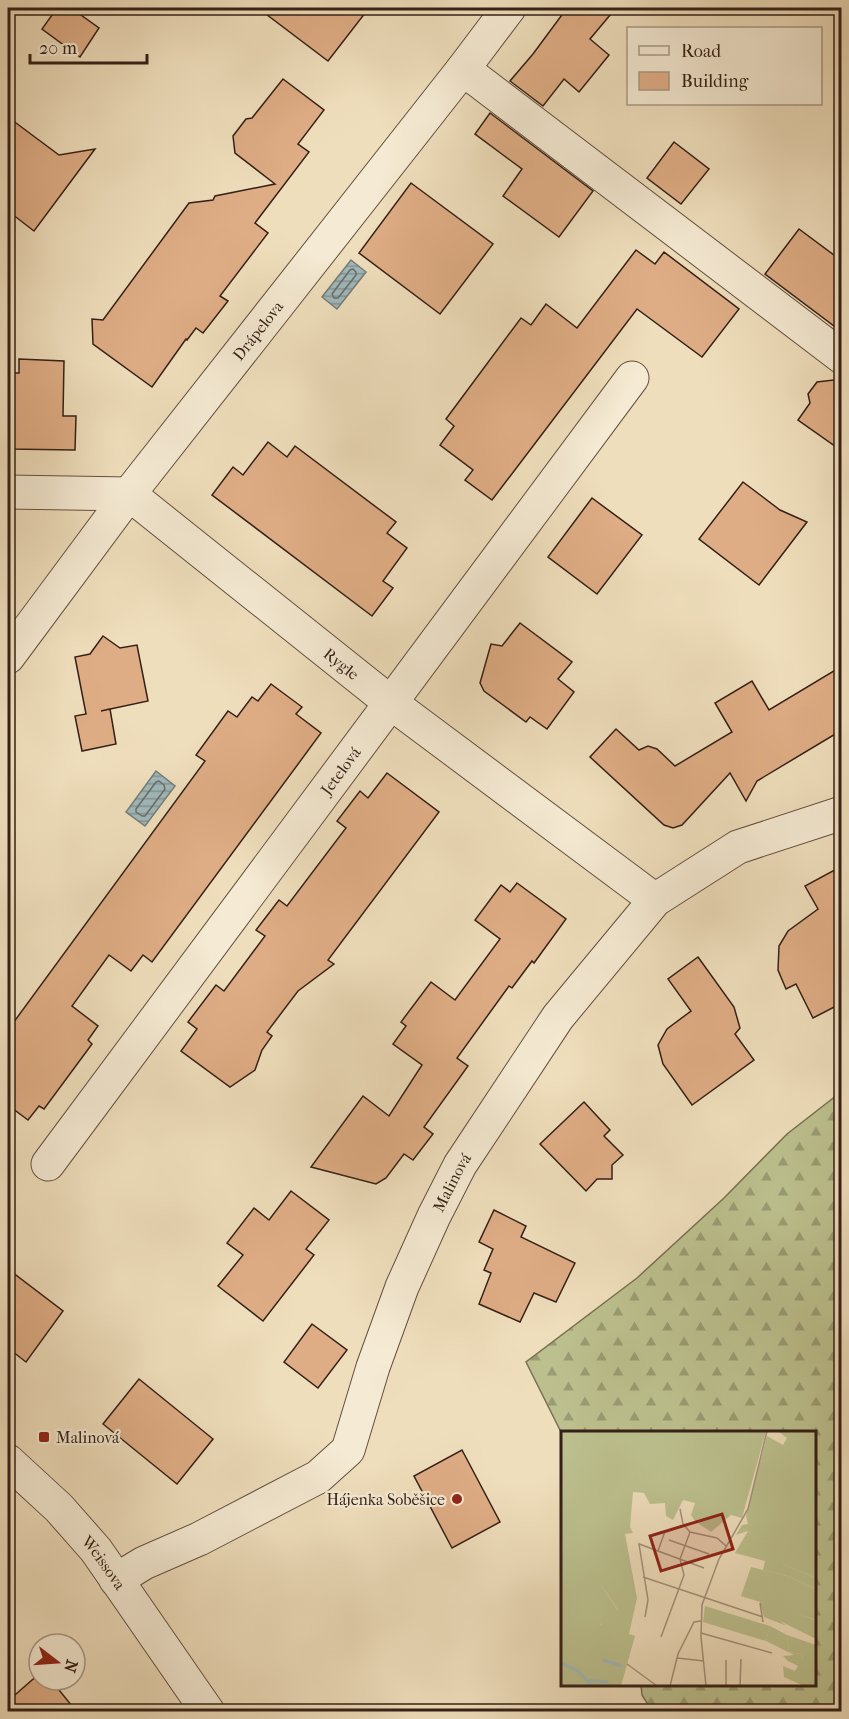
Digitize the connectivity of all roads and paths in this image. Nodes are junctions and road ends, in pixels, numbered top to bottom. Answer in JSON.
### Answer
{"nodes":[{"id":1,"x":509,"y":8,"type":"edge"},
{"id":2,"x":463,"y":69,"type":"junction"},
{"id":3,"x":842,"y":357,"type":"edge"},
{"id":4,"x":632,"y":378,"type":"dead end"},
{"id":5,"x":8,"y":492,"type":"edge"},
{"id":6,"x":129,"y":494,"type":"junction"},
{"id":7,"x":8,"y":657,"type":"edge"},
{"id":8,"x":390,"y":703,"type":"junction"},
{"id":9,"x":842,"y":813,"type":"edge"},
{"id":10,"x":655,"y":900,"type":"junction"},
{"id":11,"x":48,"y":1164,"type":"dead end"},
{"id":12,"x":8,"y":1461,"type":"edge"},
{"id":13,"x":116,"y":1580,"type":"junction"},
{"id":14,"x":208,"y":1712,"type":"edge"}],
"edges":[{"from":1,"to":2,"type":"street","name":"Drápelova"},
{"from":2,"to":3,"type":"street"},
{"from":2,"to":6,"type":"street","name":"Drápelova"},
{"from":4,"to":8,"type":"street","name":"Jetelová"},
{"from":5,"to":6,"type":"street"},
{"from":6,"to":7,"type":"street","name":"Drápelova"},
{"from":6,"to":8,"type":"street","name":"Rygle"},
{"from":8,"to":10,"type":"street","name":"Rygle"},
{"from":8,"to":11,"type":"street","name":"Jetelová"},
{"from":9,"to":10,"type":"street","name":"Malinová"},
{"from":10,"to":13,"type":"street","name":"Malinová"},
{"from":12,"to":13,"type":"street","name":"Weissova"},
{"from":13,"to":14,"type":"street","name":"Weissova"}]}
